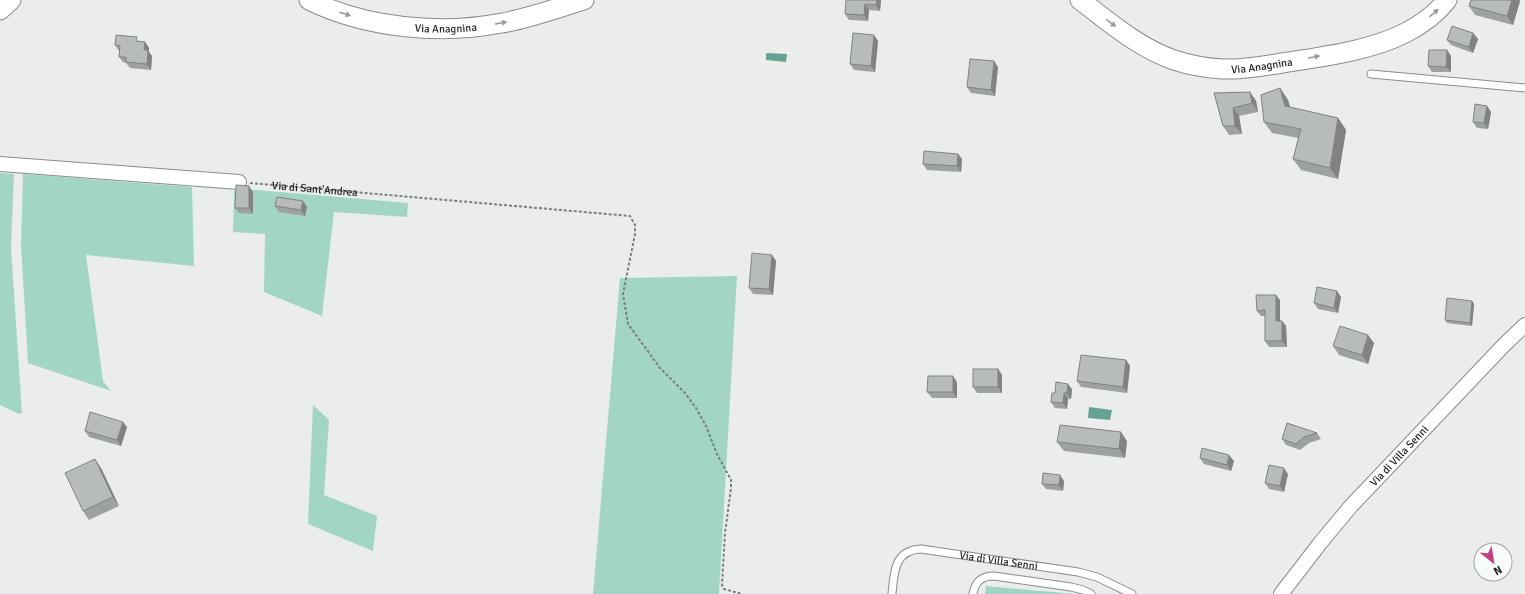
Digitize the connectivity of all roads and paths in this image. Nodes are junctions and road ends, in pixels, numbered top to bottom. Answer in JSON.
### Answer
{"nodes":[{"id":1,"x":12,"y":0,"type":"edge"},
{"id":2,"x":309,"y":0,"type":"edge"},
{"id":3,"x":584,"y":0,"type":"edge"},
{"id":4,"x":1080,"y":0,"type":"edge"},
{"id":5,"x":1448,"y":0,"type":"edge"},
{"id":6,"x":0,"y":10,"type":"edge"},
{"id":7,"x":1371,"y":74,"type":"dead end"},
{"id":8,"x":1525,"y":88,"type":"edge"},
{"id":9,"x":0,"y":164,"type":"edge"},
{"id":10,"x":239,"y":182,"type":"joint"},
{"id":11,"x":1525,"y":325,"type":"edge"},
{"id":12,"x":742,"y":594,"type":"edge"},
{"id":13,"x":892,"y":594,"type":"edge"},
{"id":14,"x":973,"y":594,"type":"edge"},
{"id":15,"x":1091,"y":594,"type":"edge"},
{"id":16,"x":1132,"y":594,"type":"edge"},
{"id":17,"x":1281,"y":594,"type":"edge"}],
"edges":[{"from":1,"to":6,"type":"main road"},
{"from":2,"to":3,"type":"main road","name":"Via Anagnina","one_way":true},
{"from":4,"to":5,"type":"main road","name":"Via Anagnina","one_way":true},
{"from":7,"to":8,"type":"lane"},
{"from":9,"to":10,"type":"street"},
{"from":10,"to":12,"type":"path","name":"Via di Sant'Andrea"},
{"from":11,"to":17,"type":"street","name":"Via di Villa Senni"},
{"from":13,"to":16,"type":"lane","name":"Via di Villa Senni"},
{"from":14,"to":15,"type":"lane"}]}
